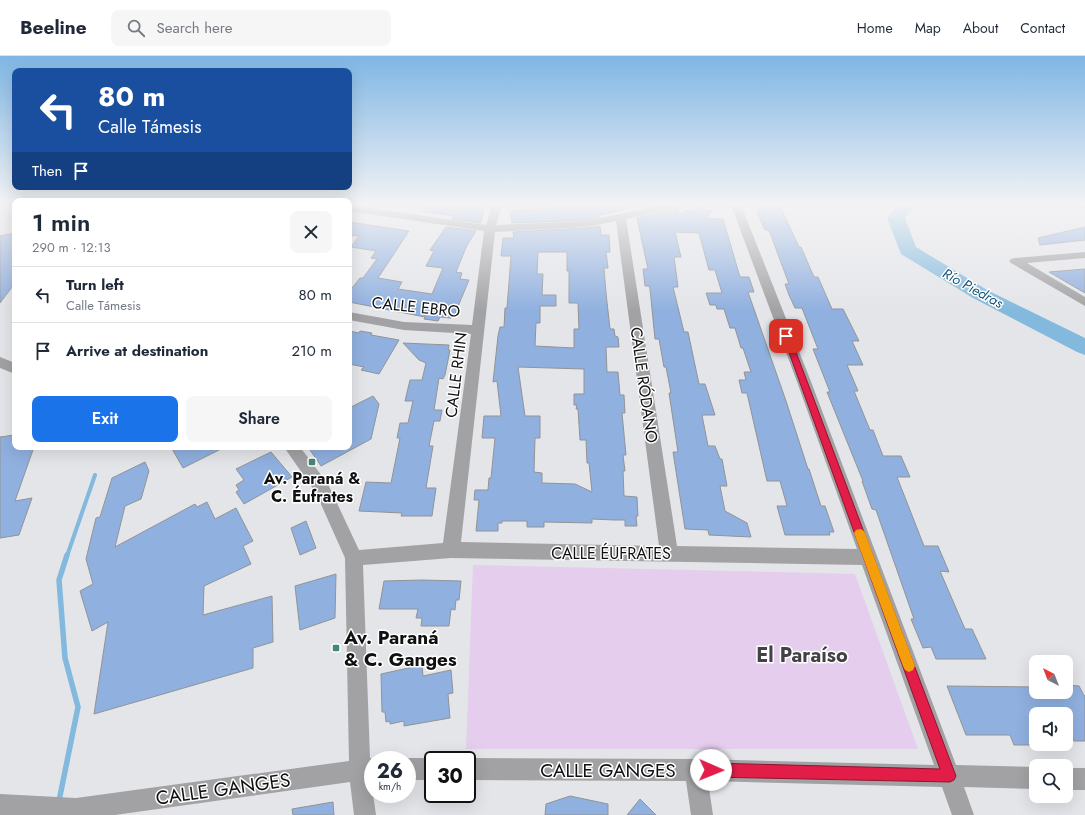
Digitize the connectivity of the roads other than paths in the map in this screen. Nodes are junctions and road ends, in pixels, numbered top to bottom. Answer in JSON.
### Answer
{"nodes":[{"id":1,"x":489,"y":240,"type":"edge"},
{"id":2,"x":624,"y":240,"type":"edge"},
{"id":3,"x":750,"y":240,"type":"edge"},
{"id":4,"x":1085,"y":255,"type":"edge"},
{"id":5,"x":1085,"y":302,"type":"edge"},
{"id":6,"x":352,"y":317,"type":"edge"},
{"id":7,"x":478,"y":330,"type":"junction"},
{"id":8,"x":0,"y":362,"type":"edge"},
{"id":9,"x":12,"y":368,"type":"edge"},
{"id":10,"x":294,"y":450,"type":"edge"},
{"id":11,"x":451,"y":550,"type":"junction"},
{"id":12,"x":669,"y":553,"type":"junction"},
{"id":13,"x":868,"y":557,"type":"junction"},
{"id":14,"x":354,"y":558,"type":"junction"},
{"id":15,"x":365,"y":751,"type":"edge"},
{"id":16,"x":364,"y":769,"type":"edge"},
{"id":17,"x":476,"y":769,"type":"edge"},
{"id":18,"x":695,"y":770,"type":"junction"},
{"id":19,"x":950,"y":776,"type":"junction"},
{"id":20,"x":1029,"y":778,"type":"edge"},
{"id":21,"x":1073,"y":779,"type":"edge"},
{"id":22,"x":1085,"y":779,"type":"edge"},
{"id":23,"x":365,"y":803,"type":"edge"},
{"id":24,"x":0,"y":805,"type":"edge"},
{"id":25,"x":365,"y":815,"type":"edge"},
{"id":26,"x":702,"y":815,"type":"edge"},
{"id":27,"x":964,"y":815,"type":"edge"}],
"edges":[{"from":1,"to":7,"type":"street","name":"CALLE RHIN"},
{"from":2,"to":12,"type":"street","name":"CALLE RÓDANO"},
{"from":3,"to":13,"type":"street"},
{"from":4,"to":5,"type":"street"},
{"from":6,"to":7,"type":"street","name":"CALLE EBRO"},
{"from":7,"to":11,"type":"street","name":"CALLE RHIN"},
{"from":8,"to":9,"type":"street"},
{"from":10,"to":14,"type":"street"},
{"from":11,"to":12,"type":"street","name":"CALLE ÉUFRATES"},
{"from":11,"to":14,"type":"street","name":"CALLE ÉUFRATES"},
{"from":12,"to":13,"type":"street","name":"CALLE ÉUFRATES"},
{"from":13,"to":19,"type":"street"},
{"from":14,"to":15,"type":"street"},
{"from":16,"to":24,"type":"street","name":"CALLE GANGES"},
{"from":17,"to":18,"type":"street","name":"CALLE GANGES"},
{"from":18,"to":19,"type":"street","name":"CALLE GANGES"},
{"from":18,"to":26,"type":"street"},
{"from":19,"to":20,"type":"street","name":"CALLE GANGES"},
{"from":19,"to":27,"type":"street"},
{"from":21,"to":22,"type":"street"},
{"from":23,"to":25,"type":"street"}]}
